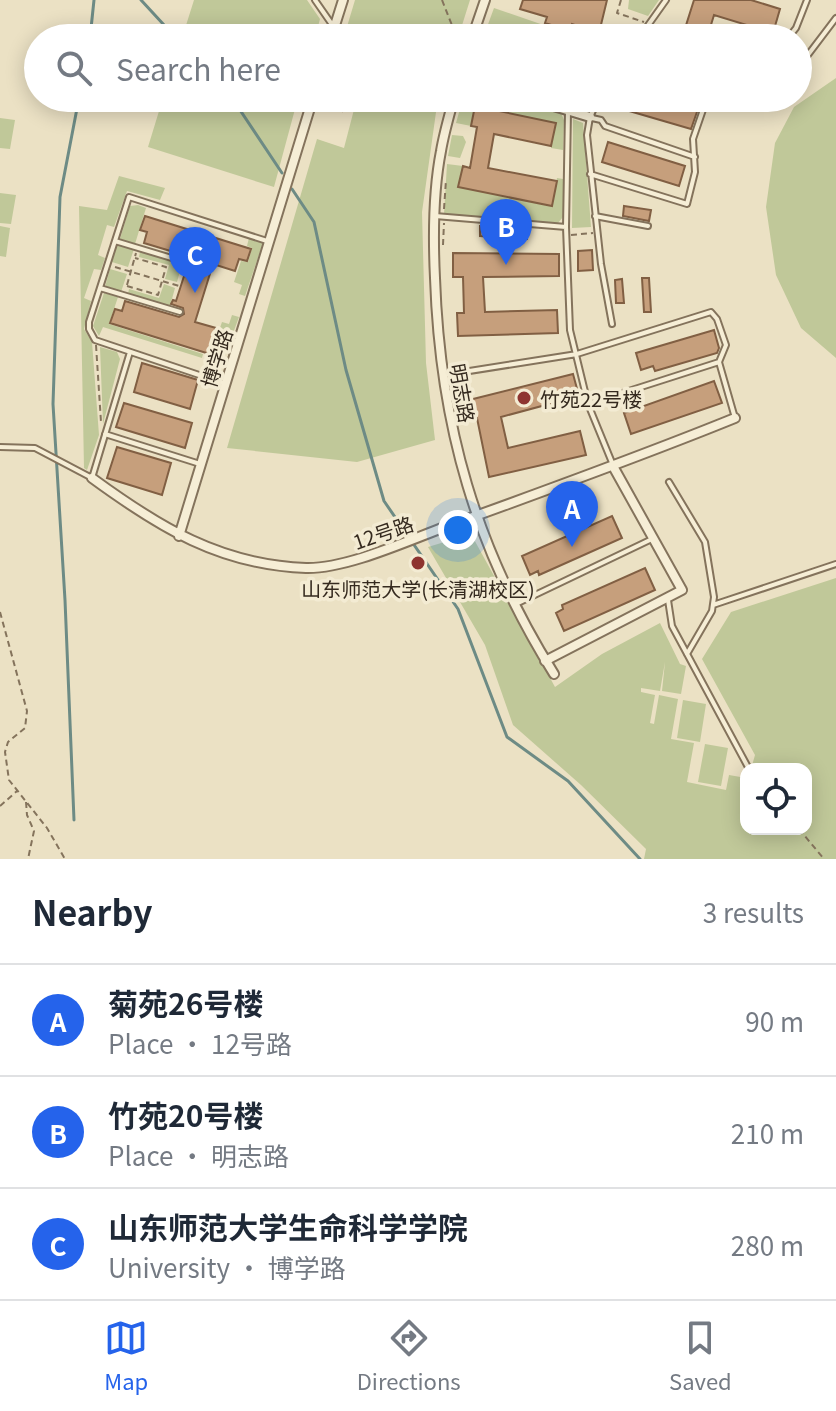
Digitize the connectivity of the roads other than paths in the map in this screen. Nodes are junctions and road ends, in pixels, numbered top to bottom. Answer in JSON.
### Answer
{"nodes":[{"id":1,"x":315,"y":0,"type":"edge"},
{"id":2,"x":343,"y":0,"type":"edge"},
{"id":3,"x":485,"y":0,"type":"edge"},
{"id":4,"x":666,"y":0,"type":"edge"},
{"id":5,"x":807,"y":0,"type":"edge"},
{"id":6,"x":836,"y":18,"type":"edge"},
{"id":7,"x":329,"y":24,"type":"edge"},
{"id":8,"x":338,"y":24,"type":"edge"},
{"id":9,"x":477,"y":24,"type":"edge"},
{"id":10,"x":649,"y":24,"type":"edge"},
{"id":11,"x":798,"y":24,"type":"edge"},
{"id":12,"x":812,"y":50,"type":"edge"},
{"id":13,"x":309,"y":112,"type":"edge"},
{"id":14,"x":450,"y":112,"type":"edge"},
{"id":15,"x":568,"y":112,"type":"edge"},
{"id":16,"x":572,"y":112,"type":"edge"},
{"id":17,"x":592,"y":112,"type":"edge"},
{"id":18,"x":702,"y":112,"type":"edge"},
{"id":19,"x":590,"y":117,"type":"junction"},
{"id":20,"x":696,"y":157,"type":"junction"},
{"id":21,"x":590,"y":174,"type":"junction"},
{"id":22,"x":595,"y":216,"type":"junction"},
{"id":23,"x":439,"y":217,"type":"junction"},
{"id":24,"x":648,"y":226,"type":"dead end"},
{"id":25,"x":566,"y":227,"type":"junction"},
{"id":26,"x":115,"y":241,"type":"junction"},
{"id":27,"x":269,"y":242,"type":"junction"},
{"id":28,"x":195,"y":265,"type":"dead end"},
{"id":29,"x":100,"y":288,"type":"junction"},
{"id":30,"x":180,"y":312,"type":"dead end"},
{"id":31,"x":612,"y":324,"type":"dead end"},
{"id":32,"x":130,"y":352,"type":"junction"},
{"id":33,"x":577,"y":354,"type":"junction"},
{"id":34,"x":719,"y":362,"type":"junction"},
{"id":35,"x":444,"y":375,"type":"junction"},
{"id":36,"x":224,"y":383,"type":"junction"},
{"id":37,"x":588,"y":404,"type":"junction"},
{"id":38,"x":735,"y":418,"type":"joint"},
{"id":39,"x":105,"y":434,"type":"junction"},
{"id":40,"x":0,"y":447,"type":"edge"},
{"id":41,"x":200,"y":464,"type":"junction"},
{"id":42,"x":614,"y":468,"type":"junction"},
{"id":43,"x":92,"y":478,"type":"junction"},
{"id":44,"x":669,"y":482,"type":"dead end"},
{"id":45,"x":476,"y":516,"type":"junction"},
{"id":46,"x":179,"y":536,"type":"junction"},
{"id":47,"x":653,"y":539,"type":"junction"},
{"id":48,"x":836,"y":564,"type":"edge"},
{"id":49,"x":668,"y":597,"type":"junction"},
{"id":50,"x":514,"y":605,"type":"junction"},
{"id":51,"x":713,"y":605,"type":"junction"},
{"id":52,"x":687,"y":654,"type":"junction"},
{"id":53,"x":545,"y":661,"type":"junction"},
{"id":54,"x":554,"y":674,"type":"dead end"},
{"id":55,"x":746,"y":763,"type":"edge"}],
"edges":[{"from":1,"to":7,"type":"lane"},
{"from":2,"to":8,"type":"street"},
{"from":3,"to":9,"type":"street"},
{"from":4,"to":10,"type":"lane"},
{"from":5,"to":11,"type":"lane"},
{"from":6,"to":12,"type":"lane"},
{"from":13,"to":27,"type":"street","name":"博学路"},
{"from":14,"to":23,"type":"street","name":"明志路"},
{"from":15,"to":25,"type":"lane"},
{"from":16,"to":19,"type":"street"},
{"from":17,"to":19,"type":"lane"},
{"from":18,"to":20,"type":"lane"},
{"from":19,"to":20,"type":"lane"},
{"from":19,"to":21,"type":"lane"},
{"from":20,"to":21,"type":"lane"},
{"from":21,"to":22,"type":"lane"},
{"from":22,"to":24,"type":"lane"},
{"from":22,"to":31,"type":"lane"},
{"from":23,"to":25,"type":"lane"},
{"from":23,"to":35,"type":"street","name":"明志路"},
{"from":25,"to":33,"type":"lane"},
{"from":26,"to":27,"type":"lane"},
{"from":26,"to":28,"type":"lane"},
{"from":26,"to":29,"type":"lane"},
{"from":27,"to":36,"type":"street","name":"博学路"},
{"from":29,"to":30,"type":"lane"},
{"from":29,"to":32,"type":"lane"},
{"from":32,"to":36,"type":"lane"},
{"from":32,"to":39,"type":"lane"},
{"from":33,"to":34,"type":"lane"},
{"from":33,"to":35,"type":"lane"},
{"from":33,"to":37,"type":"lane"},
{"from":34,"to":37,"type":"lane"},
{"from":34,"to":38,"type":"lane"},
{"from":35,"to":45,"type":"street","name":"明志路"},
{"from":36,"to":41,"type":"street","name":"博学路"},
{"from":37,"to":42,"type":"lane"},
{"from":38,"to":42,"type":"street","name":"12号路"},
{"from":39,"to":41,"type":"lane"},
{"from":39,"to":43,"type":"lane"},
{"from":40,"to":43,"type":"lane"},
{"from":41,"to":46,"type":"street","name":"博学路"},
{"from":42,"to":45,"type":"street","name":"12号路"},
{"from":42,"to":47,"type":"street"},
{"from":43,"to":46,"type":"street","name":"12号路"},
{"from":44,"to":51,"type":"lane"},
{"from":45,"to":46,"type":"street","name":"12号路"},
{"from":45,"to":50,"type":"street","name":"明志路"},
{"from":47,"to":49,"type":"street"},
{"from":47,"to":50,"type":"lane"},
{"from":48,"to":51,"type":"lane"},
{"from":49,"to":52,"type":"lane"},
{"from":49,"to":53,"type":"street"},
{"from":50,"to":53,"type":"street","name":"明志路"},
{"from":51,"to":52,"type":"lane"},
{"from":52,"to":55,"type":"lane"},
{"from":53,"to":54,"type":"street","name":"明志路"}]}
